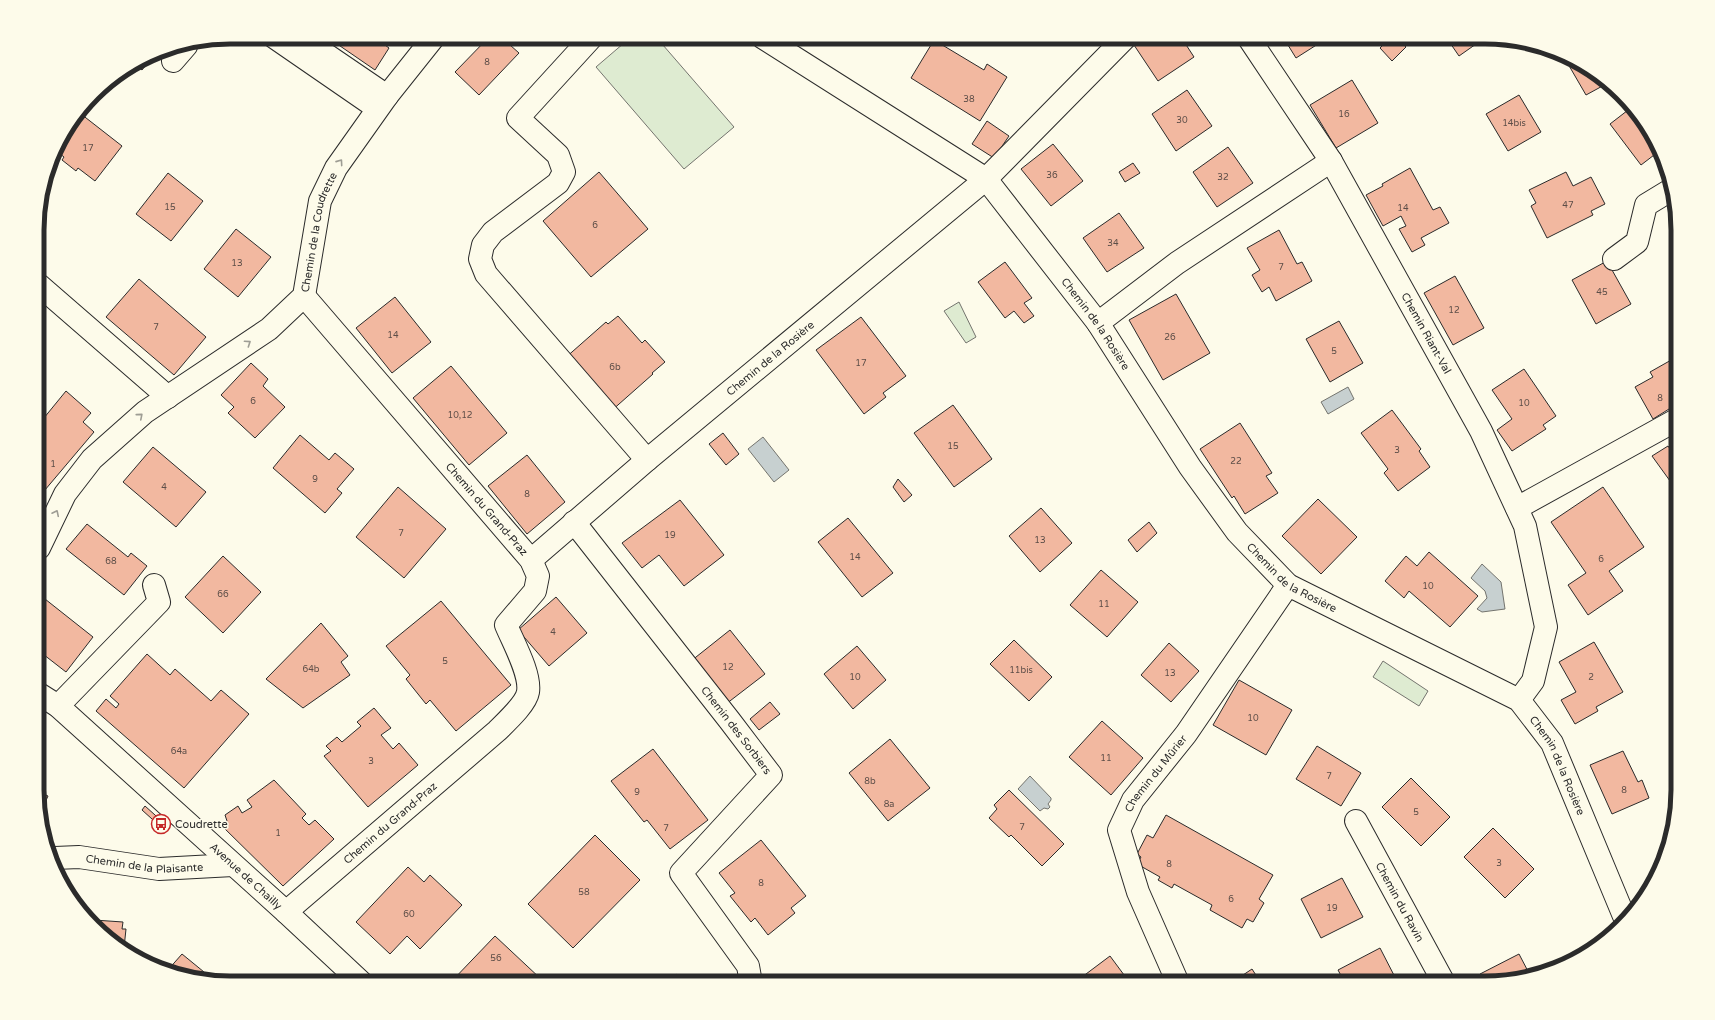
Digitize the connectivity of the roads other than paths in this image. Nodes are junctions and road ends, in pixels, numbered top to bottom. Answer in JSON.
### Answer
{"nodes":[{"id":1,"x":286,"y":44,"type":"edge"},
{"id":2,"x":310,"y":44,"type":"edge"},
{"id":3,"x":428,"y":44,"type":"edge"},
{"id":4,"x":586,"y":44,"type":"edge"},
{"id":5,"x":773,"y":44,"type":"edge"},
{"id":6,"x":1119,"y":44,"type":"edge"},
{"id":7,"x":1253,"y":44,"type":"edge"},
{"id":8,"x":382,"y":102,"type":"junction"},
{"id":9,"x":1331,"y":161,"type":"junction"},
{"id":10,"x":986,"y":179,"type":"junction"},
{"id":11,"x":1667,"y":192,"type":"edge"},
{"id":12,"x":1614,"y":259,"type":"dead end"},
{"id":13,"x":44,"y":289,"type":"edge"},
{"id":14,"x":304,"y":296,"type":"junction"},
{"id":15,"x":1098,"y":323,"type":"junction"},
{"id":16,"x":168,"y":397,"type":"junction"},
{"id":17,"x":1671,"y":423,"type":"edge"},
{"id":18,"x":647,"y":460,"type":"junction"},
{"id":19,"x":1517,"y":508,"type":"junction"},
{"id":20,"x":574,"y":522,"type":"junction"},
{"id":21,"x":44,"y":538,"type":"edge"},
{"id":22,"x":531,"y":560,"type":"junction"},
{"id":23,"x":154,"y":585,"type":"dead end"},
{"id":24,"x":1288,"y":585,"type":"junction"},
{"id":25,"x":44,"y":697,"type":"edge"},
{"id":26,"x":1520,"y":700,"type":"junction"},
{"id":27,"x":58,"y":706,"type":"junction"},
{"id":28,"x":1356,"y":821,"type":"dead end"},
{"id":29,"x":57,"y":858,"type":"edge"},
{"id":30,"x":233,"y":865,"type":"junction"},
{"id":31,"x":286,"y":912,"type":"junction"},
{"id":32,"x":1623,"y":915,"type":"edge"},
{"id":33,"x":355,"y":976,"type":"edge"},
{"id":34,"x":750,"y":976,"type":"edge"},
{"id":35,"x":1175,"y":976,"type":"edge"},
{"id":36,"x":1440,"y":976,"type":"edge"}],
"edges":[{"from":1,"to":8,"type":"street"},
{"from":2,"to":8,"type":"street"},
{"from":3,"to":8,"type":"street","name":"Chemin de la Coudrette"},
{"from":4,"to":18,"type":"street"},
{"from":5,"to":10,"type":"street","name":"Chemin de la Rosière"},
{"from":6,"to":10,"type":"street","name":"Chemin de la Rosière"},
{"from":7,"to":9,"type":"street","name":"Chemin Riant-Val"},
{"from":14,"to":8,"type":"street","name":"Chemin de la Coudrette","one_way":true},
{"from":9,"to":15,"type":"street"},
{"from":9,"to":19,"type":"street","name":"Chemin Riant-Val"},
{"from":10,"to":15,"type":"street","name":"Chemin de la Rosière"},
{"from":10,"to":18,"type":"street","name":"Chemin de la Rosière"},
{"from":11,"to":12,"type":"street"},
{"from":13,"to":16,"type":"street"},
{"from":16,"to":14,"type":"street","name":"Chemin de la Coudrette","one_way":true},
{"from":14,"to":22,"type":"street","name":"Chemin du Grand-Praz"},
{"from":15,"to":24,"type":"street","name":"Chemin de la Rosière"},
{"from":21,"to":16,"type":"street","name":"Chemin de la Coudrette","one_way":true},
{"from":17,"to":19,"type":"street"},
{"from":18,"to":20,"type":"street","name":"Chemin de la Rosière"},
{"from":19,"to":26,"type":"street","name":"Chemin Riant-Val"},
{"from":20,"to":22,"type":"street"},
{"from":20,"to":34,"type":"street","name":"Chemin des Sorbiers"},
{"from":22,"to":31,"type":"street","name":"Chemin du Grand-Praz"},
{"from":23,"to":27,"type":"street"},
{"from":24,"to":26,"type":"street","name":"Chemin de la Rosière"},
{"from":24,"to":35,"type":"street","name":"Chemin du Mûrier"},
{"from":25,"to":27,"type":"street","name":"Avenue de Chailly"},
{"from":26,"to":32,"type":"street","name":"Chemin de la Rosière"},
{"from":27,"to":30,"type":"street","name":"Avenue de Chailly"},
{"from":28,"to":36,"type":"street","name":"Chemin du Ravin"},
{"from":29,"to":30,"type":"street","name":"Chemin de la Plaisante"},
{"from":30,"to":31,"type":"street","name":"Avenue de Chailly"},
{"from":31,"to":33,"type":"street","name":"Avenue de Chailly"}]}
